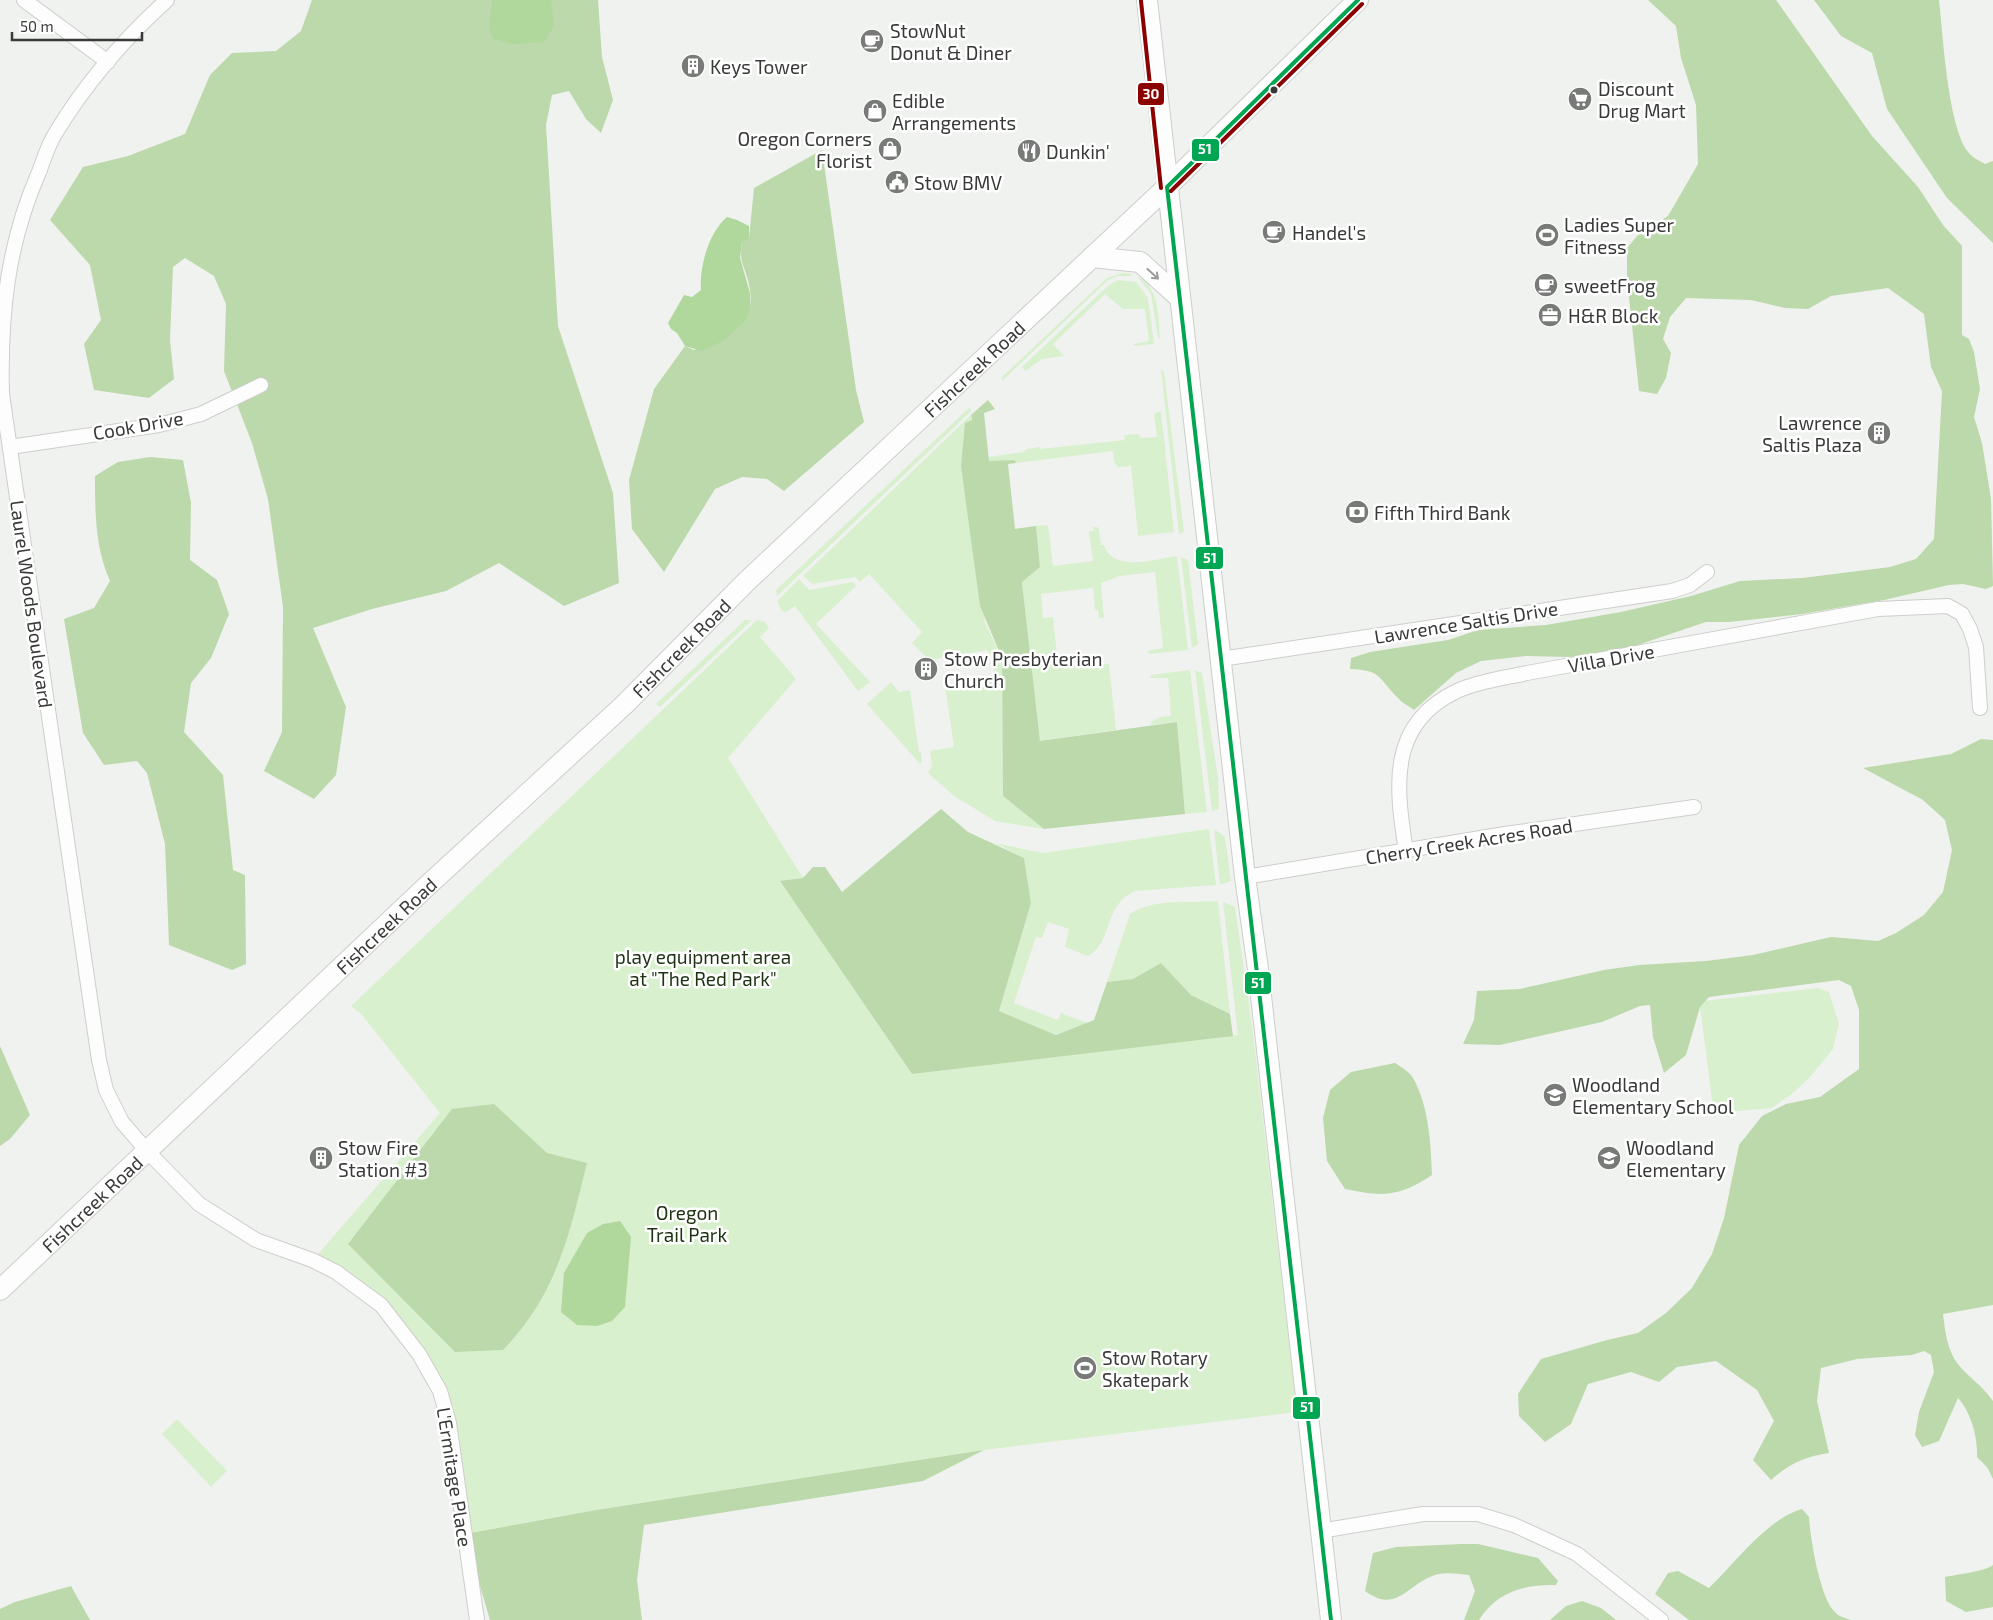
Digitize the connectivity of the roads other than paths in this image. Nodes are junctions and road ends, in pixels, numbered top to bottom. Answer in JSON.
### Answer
{"nodes":[{"id":1,"x":24,"y":0,"type":"edge"},
{"id":2,"x":167,"y":0,"type":"edge"},
{"id":3,"x":1147,"y":0,"type":"edge"},
{"id":4,"x":1358,"y":0,"type":"edge"},
{"id":5,"x":108,"y":62,"type":"junction"},
{"id":6,"x":1166,"y":187,"type":"junction"},
{"id":7,"x":1092,"y":257,"type":"junction"},
{"id":8,"x":2,"y":290,"type":"edge"},
{"id":9,"x":1180,"y":298,"type":"junction"},
{"id":10,"x":261,"y":385,"type":"dead end"},
{"id":11,"x":10,"y":447,"type":"junction"},
{"id":12,"x":1707,"y":572,"type":"dead end"},
{"id":13,"x":1220,"y":659,"type":"junction"},
{"id":14,"x":1980,"y":708,"type":"dead end"},
{"id":15,"x":1694,"y":807,"type":"dead end"},
{"id":16,"x":1406,"y":851,"type":"junction"},
{"id":17,"x":1245,"y":877,"type":"junction"},
{"id":18,"x":148,"y":1152,"type":"junction"},
{"id":19,"x":0,"y":1290,"type":"edge"},
{"id":20,"x":1320,"y":1531,"type":"junction"},
{"id":21,"x":477,"y":1620,"type":"edge"},
{"id":22,"x":1332,"y":1620,"type":"edge"},
{"id":23,"x":1662,"y":1620,"type":"edge"}],
"edges":[{"from":1,"to":5,"type":"street"},
{"from":2,"to":5,"type":"street","name":"Laurel Woods Boulevard"},
{"from":3,"to":6,"type":"main road"},
{"from":4,"to":6,"type":"main road","name":"Fishcreek Road"},
{"from":5,"to":8,"type":"street","name":"Laurel Woods Boulevard"},
{"from":6,"to":7,"type":"main road","name":"Fishcreek Road"},
{"from":6,"to":9,"type":"main road"},
{"from":7,"to":9,"type":"main road","one_way":true},
{"from":7,"to":18,"type":"main road","name":"Fishcreek Road"},
{"from":8,"to":11,"type":"street","name":"Laurel Woods Boulevard"},
{"from":9,"to":13,"type":"main road"},
{"from":10,"to":11,"type":"street","name":"Cook Drive"},
{"from":11,"to":18,"type":"street","name":"Laurel Woods Boulevard"},
{"from":12,"to":13,"type":"street","name":"Lawrence Saltis Drive"},
{"from":13,"to":17,"type":"main road"},
{"from":14,"to":16,"type":"street","name":"Villa Drive"},
{"from":15,"to":16,"type":"street","name":"Cherry Creek Acres Road"},
{"from":16,"to":17,"type":"street","name":"Cherry Creek Acres Road"},
{"from":17,"to":20,"type":"main road"},
{"from":18,"to":19,"type":"main road","name":"Fishcreek Road"},
{"from":18,"to":21,"type":"street","name":"L'Ermitage Place"},
{"from":20,"to":22,"type":"main road"},
{"from":20,"to":23,"type":"street"}]}
